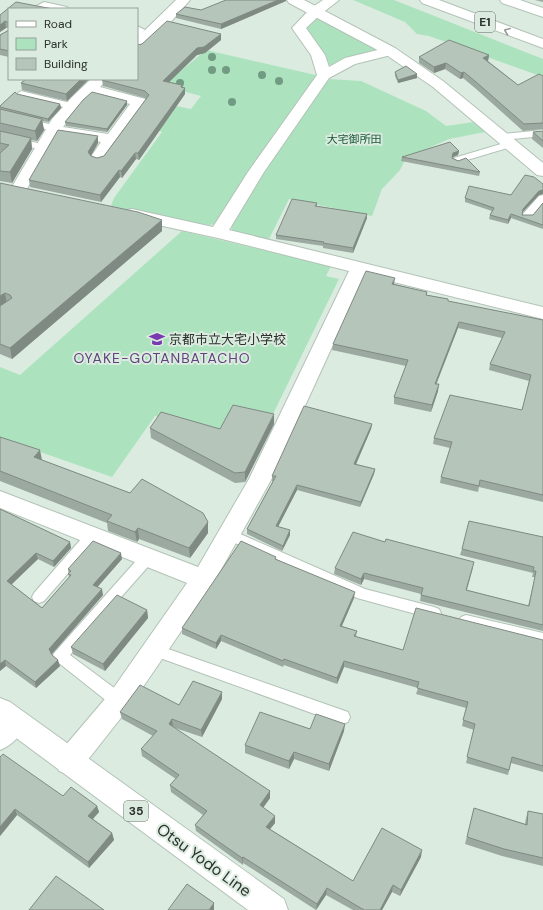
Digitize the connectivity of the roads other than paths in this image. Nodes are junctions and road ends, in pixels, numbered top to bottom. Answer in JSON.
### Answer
{"nodes":[{"id":1,"x":183,"y":0,"type":"edge"},
{"id":2,"x":294,"y":0,"type":"edge"},
{"id":3,"x":332,"y":0,"type":"edge"},
{"id":4,"x":427,"y":0,"type":"edge"},
{"id":5,"x":463,"y":0,"type":"edge"},
{"id":6,"x":507,"y":0,"type":"edge"},
{"id":7,"x":38,"y":8,"type":"edge"},
{"id":8,"x":60,"y":8,"type":"edge"},
{"id":9,"x":316,"y":10,"type":"junction"},
{"id":10,"x":543,"y":13,"type":"edge"},
{"id":11,"x":164,"y":21,"type":"junction"},
{"id":12,"x":521,"y":22,"type":"dead end"},
{"id":13,"x":179,"y":25,"type":"edge"},
{"id":14,"x":138,"y":37,"type":"edge"},
{"id":15,"x":543,"y":44,"type":"edge"},
{"id":16,"x":390,"y":50,"type":"junction"},
{"id":17,"x":324,"y":75,"type":"junction"},
{"id":18,"x":94,"y":84,"type":"edge"},
{"id":19,"x":21,"y":94,"type":"edge"},
{"id":20,"x":72,"y":106,"type":"junction"},
{"id":21,"x":0,"y":116,"type":"edge"},
{"id":22,"x":54,"y":129,"type":"junction"},
{"id":23,"x":543,"y":133,"type":"edge"},
{"id":24,"x":0,"y":137,"type":"edge"},
{"id":25,"x":112,"y":139,"type":"junction"},
{"id":26,"x":507,"y":141,"type":"junction"},
{"id":27,"x":43,"y":147,"type":"junction"},
{"id":28,"x":98,"y":158,"type":"edge"},
{"id":29,"x":457,"y":160,"type":"edge"},
{"id":30,"x":542,"y":170,"type":"edge"},
{"id":31,"x":0,"y":187,"type":"edge"},
{"id":32,"x":543,"y":198,"type":"edge"},
{"id":33,"x":119,"y":211,"type":"edge"},
{"id":34,"x":527,"y":216,"type":"edge"},
{"id":35,"x":218,"y":233,"type":"junction"},
{"id":36,"x":359,"y":268,"type":"junction"},
{"id":37,"x":543,"y":313,"type":"edge"},
{"id":38,"x":0,"y":499,"type":"edge"},
{"id":39,"x":229,"y":534,"type":"junction"},
{"id":40,"x":93,"y":535,"type":"junction"},
{"id":41,"x":148,"y":557,"type":"junction"},
{"id":42,"x":203,"y":579,"type":"junction"},
{"id":43,"x":39,"y":597,"type":"dead end"},
{"id":44,"x":543,"y":639,"type":"edge"},
{"id":45,"x":154,"y":650,"type":"junction"},
{"id":46,"x":120,"y":701,"type":"junction"},
{"id":47,"x":342,"y":717,"type":"dead end"},
{"id":48,"x":5,"y":723,"type":"edge"},
{"id":49,"x":69,"y":762,"type":"junction"},
{"id":50,"x":273,"y":910,"type":"edge"}],
"edges":[{"from":1,"to":11,"type":"main road"},
{"from":2,"to":9,"type":"main road"},
{"from":3,"to":9,"type":"main road"},
{"from":15,"to":4,"type":"main road","number":"E1","one_way":true},
{"from":5,"to":12,"type":"main road","number":"E1"},
{"from":6,"to":10,"type":"main road"},
{"from":7,"to":8,"type":"lane"},
{"from":9,"to":16,"type":"main road"},
{"from":9,"to":17,"type":"main road"},
{"from":11,"to":13,"type":"main road"},
{"from":11,"to":14,"type":"main road"},
{"from":16,"to":17,"type":"main road"},
{"from":16,"to":26,"type":"main road"},
{"from":17,"to":35,"type":"main road"},
{"from":18,"to":20,"type":"main road"},
{"from":18,"to":25,"type":"main road"},
{"from":19,"to":20,"type":"lane"},
{"from":20,"to":22,"type":"main road"},
{"from":21,"to":22,"type":"lane"},
{"from":22,"to":25,"type":"main road"},
{"from":22,"to":27,"type":"main road"},
{"from":23,"to":26,"type":"lane"},
{"from":24,"to":27,"type":"lane"},
{"from":25,"to":28,"type":"main road"},
{"from":26,"to":29,"type":"lane"},
{"from":26,"to":30,"type":"main road"},
{"from":27,"to":31,"type":"main road"},
{"from":32,"to":34,"type":"lane"},
{"from":33,"to":35,"type":"main road"},
{"from":35,"to":36,"type":"main road"},
{"from":36,"to":37,"type":"main road"},
{"from":36,"to":39,"type":"main road"},
{"from":38,"to":40,"type":"main road"},
{"from":39,"to":42,"type":"main road"},
{"from":39,"to":44,"type":"lane"},
{"from":40,"to":41,"type":"main road"},
{"from":40,"to":43,"type":"lane"},
{"from":41,"to":42,"type":"main road"},
{"from":41,"to":46,"type":"lane"},
{"from":42,"to":45,"type":"main road"},
{"from":45,"to":46,"type":"main road"},
{"from":45,"to":47,"type":"lane"},
{"from":46,"to":49,"type":"main road"},
{"from":48,"to":49,"type":"main road","name":"Otsu Yodo Line","number":"35"},
{"from":49,"to":50,"type":"main road","name":"Otsu Yodo Line","number":"35"}]}
